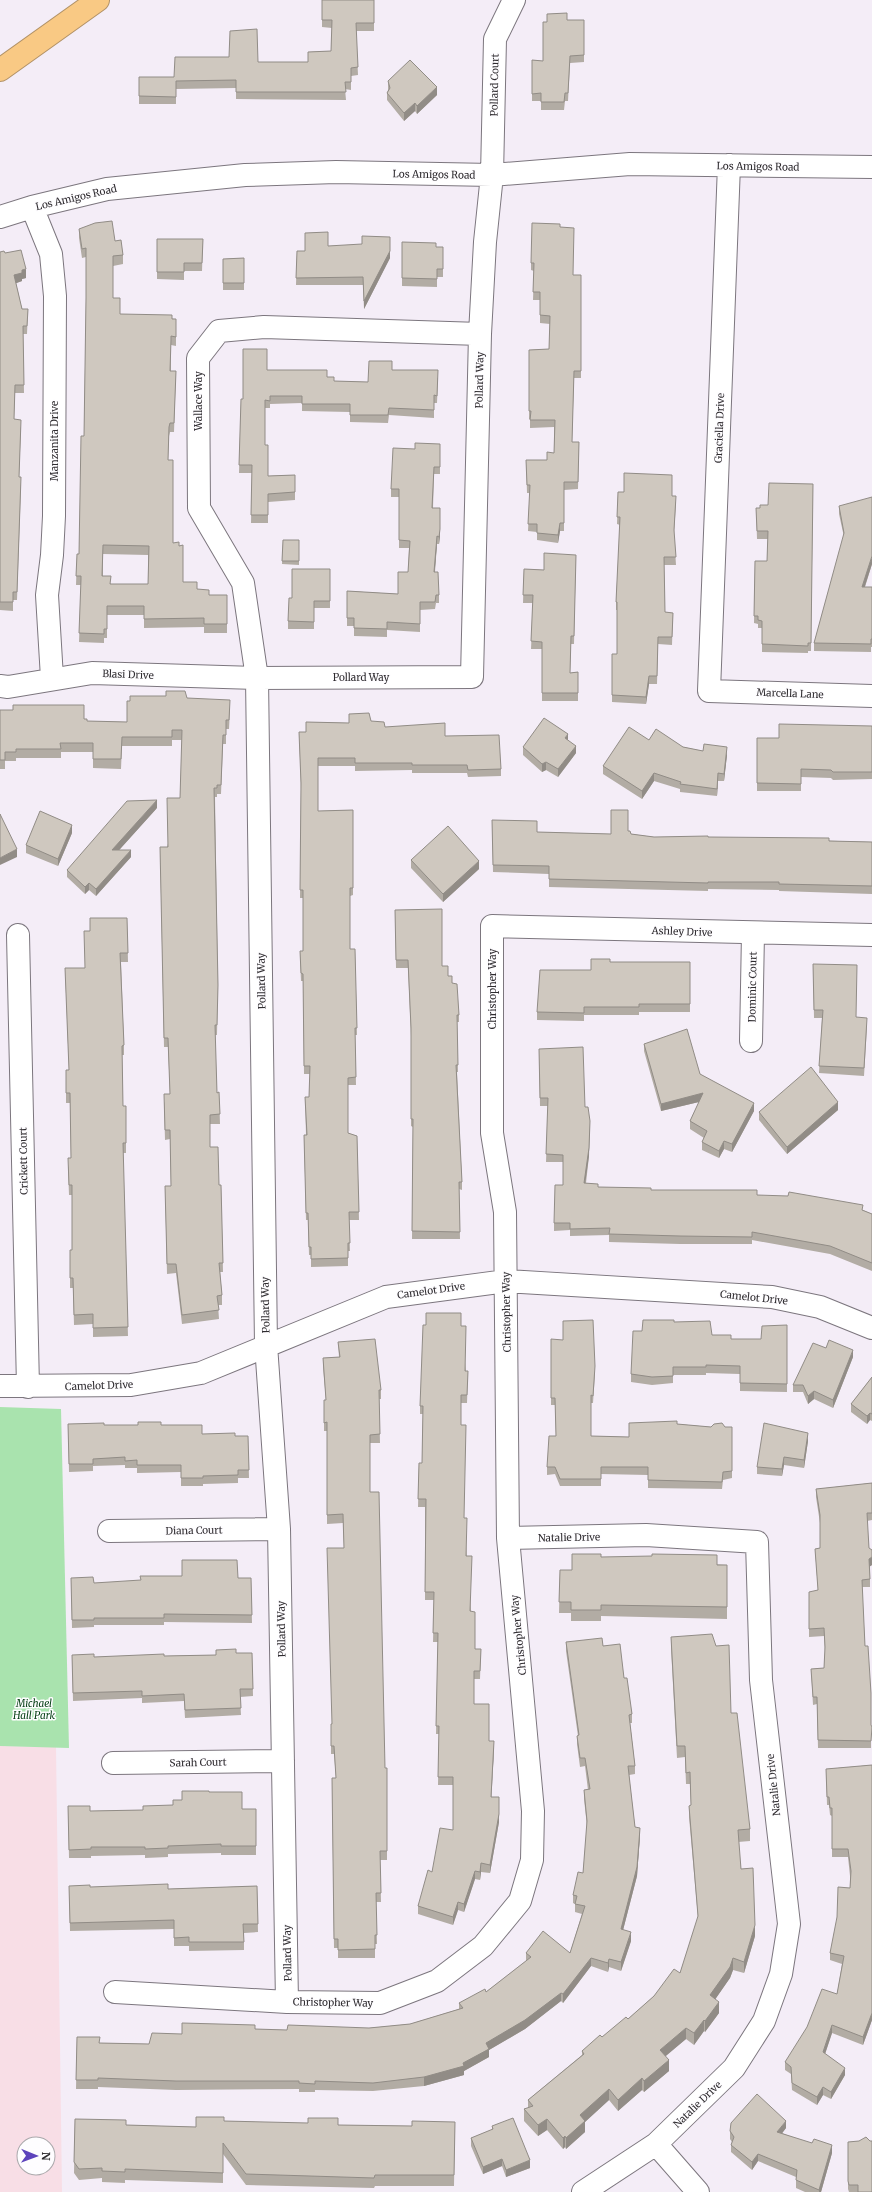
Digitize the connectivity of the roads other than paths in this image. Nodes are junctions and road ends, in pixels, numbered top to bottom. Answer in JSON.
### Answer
{"nodes":[{"id":1,"x":98,"y":0,"type":"edge"},
{"id":2,"x":514,"y":0,"type":"edge"},
{"id":3,"x":0,"y":70,"type":"edge"},
{"id":4,"x":729,"y":166,"type":"junction"},
{"id":5,"x":872,"y":167,"type":"edge"},
{"id":6,"x":492,"y":175,"type":"junction"},
{"id":7,"x":32,"y":207,"type":"junction"},
{"id":8,"x":0,"y":217,"type":"edge"},
{"id":9,"x":480,"y":334,"type":"junction"},
{"id":10,"x":52,"y":678,"type":"junction"},
{"id":11,"x":257,"y":678,"type":"junction"},
{"id":12,"x":0,"y":686,"type":"edge"},
{"id":13,"x":709,"y":691,"type":"joint"},
{"id":14,"x":872,"y":696,"type":"edge"},
{"id":15,"x":492,"y":926,"type":"joint"},
{"id":16,"x":753,"y":933,"type":"junction"},
{"id":17,"x":872,"y":934,"type":"edge"},
{"id":18,"x":18,"y":935,"type":"dead end"},
{"id":19,"x":751,"y":1041,"type":"dead end"},
{"id":20,"x":506,"y":1281,"type":"junction"},
{"id":21,"x":872,"y":1328,"type":"edge"},
{"id":22,"x":266,"y":1345,"type":"junction"},
{"id":23,"x":0,"y":1386,"type":"edge"},
{"id":24,"x":28,"y":1387,"type":"junction"},
{"id":25,"x":279,"y":1529,"type":"junction"},
{"id":26,"x":109,"y":1531,"type":"dead end"},
{"id":27,"x":508,"y":1538,"type":"junction"},
{"id":28,"x":283,"y":1761,"type":"junction"},
{"id":29,"x":113,"y":1763,"type":"dead end"},
{"id":30,"x":115,"y":1992,"type":"dead end"},
{"id":31,"x":287,"y":2002,"type":"junction"},
{"id":32,"x":656,"y":2144,"type":"junction"},
{"id":33,"x":583,"y":2192,"type":"edge"},
{"id":34,"x":698,"y":2192,"type":"edge"}],
"edges":[{"from":1,"to":3,"type":"highway"},
{"from":2,"to":6,"type":"street","name":"Pollard Court"},
{"from":4,"to":5,"type":"street","name":"Los Amigos Road"},
{"from":4,"to":6,"type":"street","name":"Los Amigos Road"},
{"from":4,"to":13,"type":"street","name":"Graciella Drive"},
{"from":6,"to":7,"type":"street","name":"Los Amigos Road"},
{"from":6,"to":9,"type":"street","name":"Pollard Way"},
{"from":7,"to":8,"type":"street","name":"Los Amigos Road"},
{"from":7,"to":10,"type":"street","name":"Manzanita Drive"},
{"from":9,"to":11,"type":"street","name":"Pollard Way"},
{"from":9,"to":11,"type":"street","name":"Wallace Way"},
{"from":10,"to":11,"type":"street","name":"Blasi Drive"},
{"from":10,"to":12,"type":"street","name":"Blasi Drive"},
{"from":11,"to":22,"type":"street","name":"Pollard Way"},
{"from":13,"to":14,"type":"street","name":"Marcella Lane"},
{"from":15,"to":16,"type":"street","name":"Ashley Drive"},
{"from":15,"to":20,"type":"street","name":"Christopher Way"},
{"from":16,"to":17,"type":"street","name":"Ashley Drive"},
{"from":16,"to":19,"type":"street","name":"Dominic Court"},
{"from":18,"to":24,"type":"street","name":"Crickett Court"},
{"from":20,"to":21,"type":"street","name":"Camelot Drive"},
{"from":20,"to":22,"type":"street","name":"Camelot Drive"},
{"from":20,"to":27,"type":"street","name":"Christopher Way"},
{"from":22,"to":24,"type":"street","name":"Camelot Drive"},
{"from":22,"to":25,"type":"street","name":"Pollard Way"},
{"from":23,"to":24,"type":"street","name":"Camelot Drive"},
{"from":25,"to":26,"type":"street","name":"Diana Court"},
{"from":25,"to":28,"type":"street","name":"Pollard Way"},
{"from":27,"to":31,"type":"street","name":"Christopher Way"},
{"from":27,"to":32,"type":"street","name":"Natalie Drive"},
{"from":28,"to":29,"type":"street","name":"Sarah Court"},
{"from":28,"to":31,"type":"street","name":"Pollard Way"},
{"from":30,"to":31,"type":"street","name":"Christopher Way"},
{"from":32,"to":33,"type":"street","name":"Natalie Drive"},
{"from":32,"to":34,"type":"street"}]}
